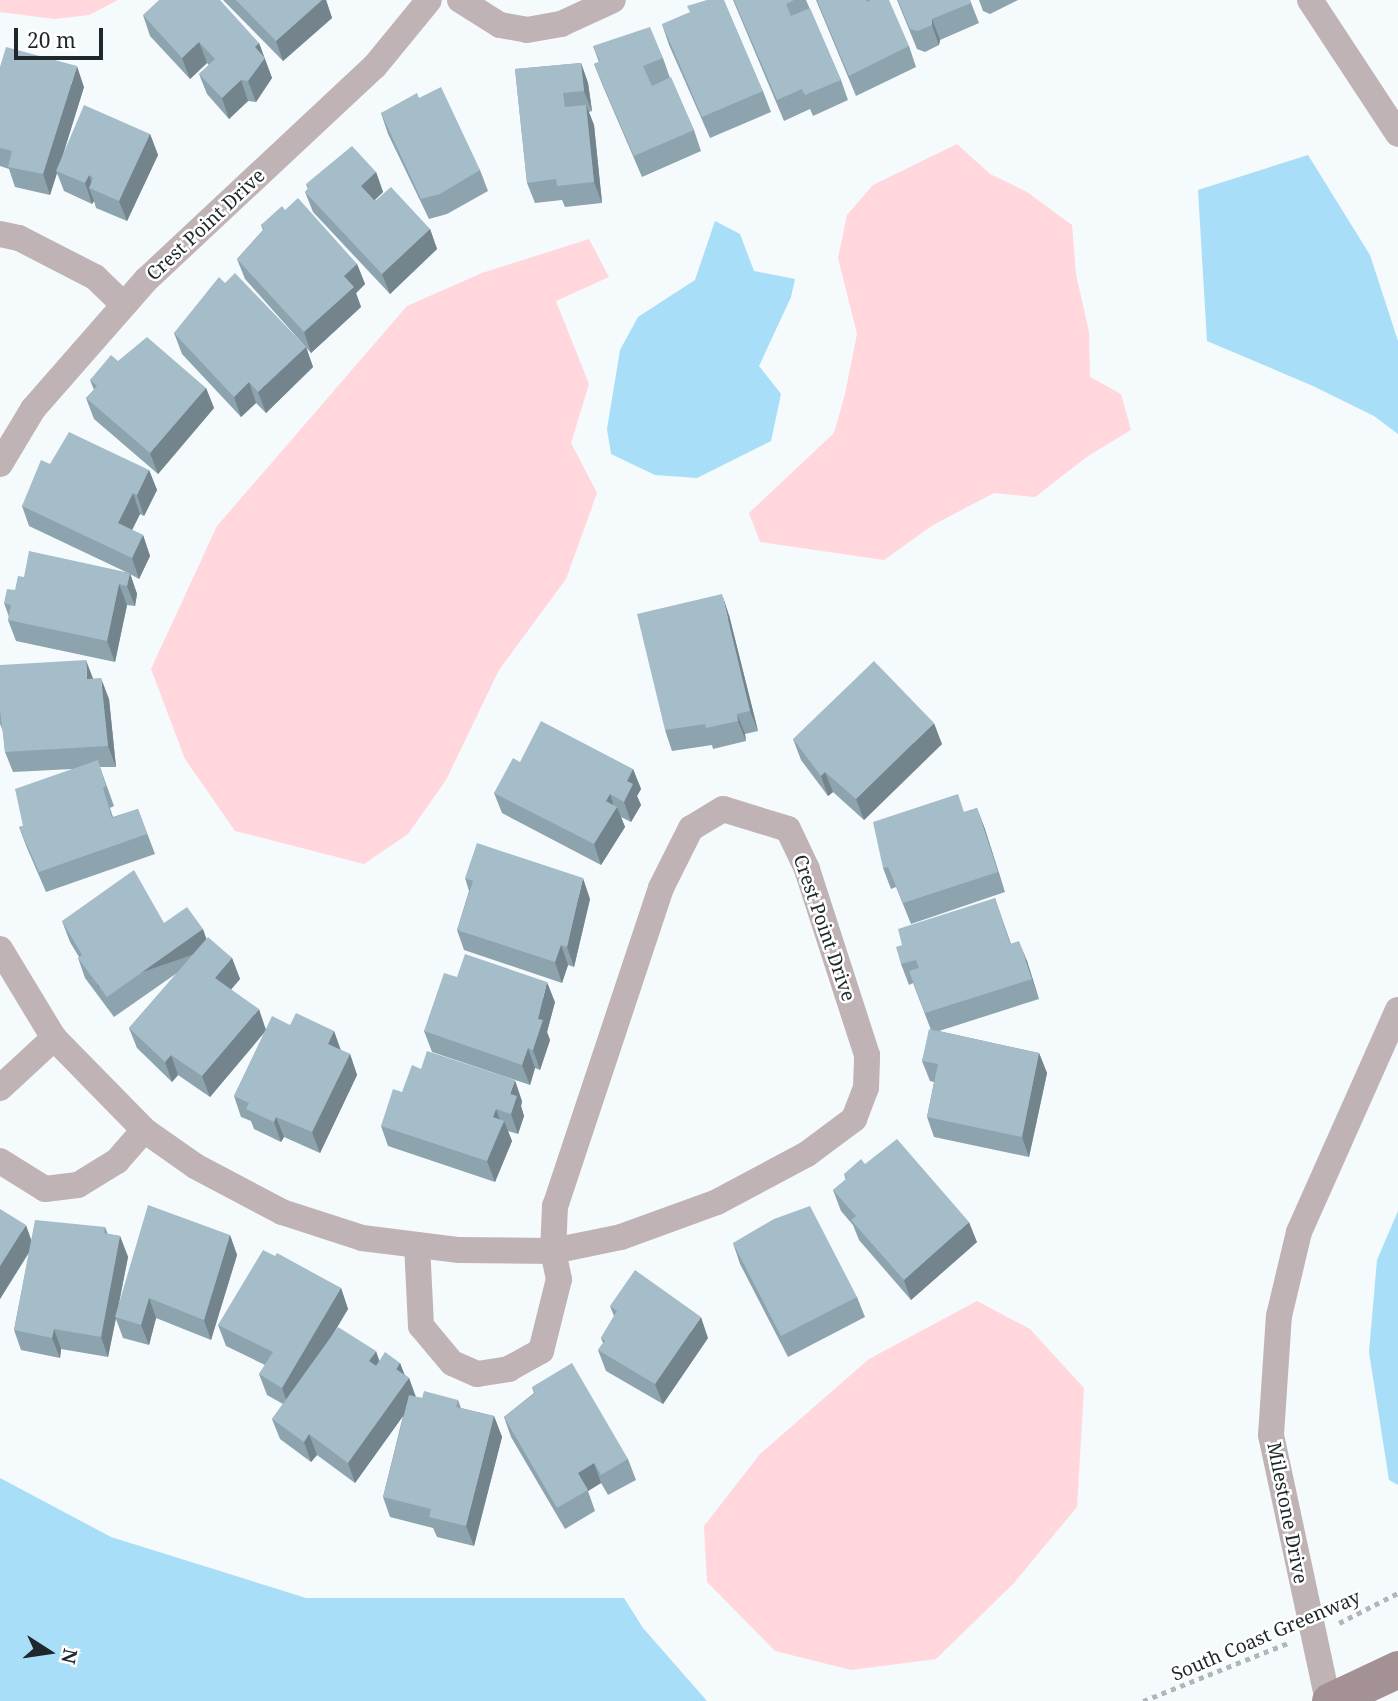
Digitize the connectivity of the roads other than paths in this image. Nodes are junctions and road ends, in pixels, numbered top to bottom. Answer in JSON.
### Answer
{"nodes":[{"id":1,"x":429,"y":0,"type":"edge"},
{"id":2,"x":460,"y":0,"type":"edge"},
{"id":3,"x":613,"y":0,"type":"edge"},
{"id":4,"x":1310,"y":0,"type":"edge"},
{"id":5,"x":1398,"y":134,"type":"edge"},
{"id":6,"x":0,"y":234,"type":"edge"},
{"id":7,"x":124,"y":305,"type":"junction"},
{"id":8,"x":0,"y":464,"type":"edge"},
{"id":9,"x":0,"y":949,"type":"edge"},
{"id":10,"x":1398,"y":1010,"type":"edge"},
{"id":11,"x":54,"y":1038,"type":"junction"},
{"id":12,"x":0,"y":1088,"type":"edge"},
{"id":13,"x":144,"y":1130,"type":"junction"},
{"id":14,"x":0,"y":1161,"type":"edge"},
{"id":15,"x":417,"y":1245,"type":"junction"},
{"id":16,"x":554,"y":1251,"type":"junction"},
{"id":17,"x":1398,"y":1669,"type":"edge"},
{"id":18,"x":1329,"y":1701,"type":"edge"}],
"edges":[{"from":1,"to":7,"type":"street","name":"Crest Point Drive"},
{"from":2,"to":3,"type":"street"},
{"from":4,"to":5,"type":"street"},
{"from":6,"to":7,"type":"street"},
{"from":7,"to":8,"type":"street","name":"Crest Point Drive"},
{"from":9,"to":11,"type":"street","name":"Crest Point Drive"},
{"from":10,"to":18,"type":"street","name":"Milestone Drive"},
{"from":11,"to":12,"type":"street"},
{"from":11,"to":13,"type":"street","name":"Crest Point Drive"},
{"from":13,"to":14,"type":"street"},
{"from":13,"to":15,"type":"street","name":"Crest Point Drive"},
{"from":15,"to":16,"type":"street","name":"Crest Point Drive"},
{"from":15,"to":16,"type":"street","name":"Crest Point Drive"},
{"from":16,"to":16,"type":"street","name":"Crest Point Drive"},
{"from":17,"to":18,"type":"street"}]}
